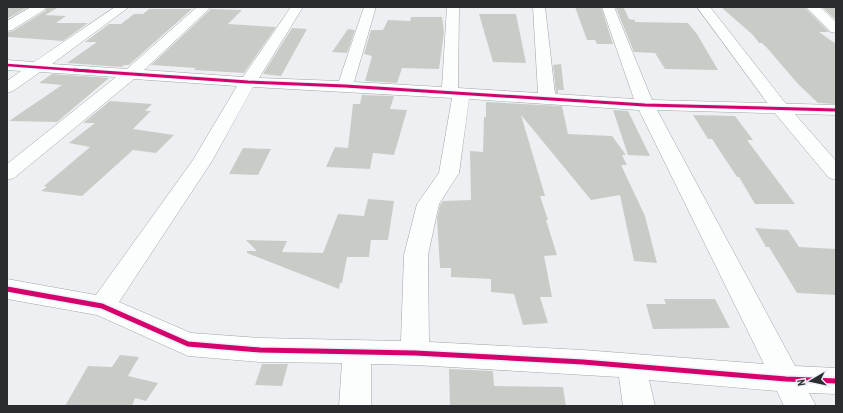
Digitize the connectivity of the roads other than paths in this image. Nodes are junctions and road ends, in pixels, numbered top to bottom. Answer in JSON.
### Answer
{"nodes":[{"id":1,"x":40,"y":7,"type":"edge"},
{"id":2,"x":123,"y":7,"type":"edge"},
{"id":3,"x":205,"y":7,"type":"edge"},
{"id":4,"x":297,"y":7,"type":"edge"},
{"id":5,"x":370,"y":7,"type":"edge"},
{"id":6,"x":453,"y":7,"type":"edge"},
{"id":7,"x":539,"y":7,"type":"edge"},
{"id":8,"x":608,"y":7,"type":"edge"},
{"id":9,"x":703,"y":7,"type":"edge"},
{"id":10,"x":812,"y":7,"type":"edge"},
{"id":11,"x":7,"y":27,"type":"edge"},
{"id":12,"x":836,"y":29,"type":"edge"},
{"id":13,"x":7,"y":65,"type":"edge"},
{"id":14,"x":37,"y":68,"type":"junction"},
{"id":15,"x":130,"y":74,"type":"junction"},
{"id":16,"x":248,"y":82,"type":"junction"},
{"id":17,"x":345,"y":86,"type":"junction"},
{"id":18,"x":7,"y":88,"type":"edge"},
{"id":19,"x":455,"y":93,"type":"junction"},
{"id":20,"x":547,"y":99,"type":"junction"},
{"id":21,"x":644,"y":105,"type":"junction"},
{"id":22,"x":780,"y":108,"type":"junction"},
{"id":23,"x":836,"y":110,"type":"edge"},
{"id":24,"x":7,"y":174,"type":"edge"},
{"id":25,"x":836,"y":174,"type":"edge"},
{"id":26,"x":7,"y":290,"type":"edge"},
{"id":27,"x":102,"y":306,"type":"junction"},
{"id":28,"x":357,"y":353,"type":"junction"},
{"id":29,"x":415,"y":353,"type":"junction"},
{"id":30,"x":632,"y":366,"type":"junction"},
{"id":31,"x":786,"y":379,"type":"junction"},
{"id":32,"x":836,"y":381,"type":"edge"},
{"id":33,"x":355,"y":406,"type":"edge"},
{"id":34,"x":639,"y":406,"type":"edge"},
{"id":35,"x":800,"y":406,"type":"edge"}],
"edges":[{"from":1,"to":11,"type":"street"},
{"from":2,"to":14,"type":"street"},
{"from":3,"to":15,"type":"street"},
{"from":4,"to":16,"type":"street"},
{"from":5,"to":17,"type":"street"},
{"from":6,"to":19,"type":"street"},
{"from":7,"to":20,"type":"street"},
{"from":8,"to":21,"type":"street"},
{"from":9,"to":22,"type":"street"},
{"from":10,"to":12,"type":"street"},
{"from":13,"to":14,"type":"street"},
{"from":14,"to":15,"type":"street"},
{"from":14,"to":18,"type":"street"},
{"from":15,"to":16,"type":"street"},
{"from":15,"to":24,"type":"street"},
{"from":16,"to":17,"type":"street"},
{"from":16,"to":27,"type":"street"},
{"from":17,"to":19,"type":"street"},
{"from":19,"to":20,"type":"street"},
{"from":19,"to":29,"type":"street"},
{"from":20,"to":21,"type":"street"},
{"from":21,"to":22,"type":"street"},
{"from":21,"to":31,"type":"street"},
{"from":22,"to":23,"type":"street"},
{"from":22,"to":25,"type":"street"},
{"from":26,"to":27,"type":"street"},
{"from":27,"to":28,"type":"street"},
{"from":28,"to":29,"type":"street"},
{"from":28,"to":33,"type":"street"},
{"from":29,"to":30,"type":"street"},
{"from":30,"to":31,"type":"street"},
{"from":30,"to":34,"type":"street"},
{"from":31,"to":32,"type":"street"},
{"from":31,"to":35,"type":"street"}]}
